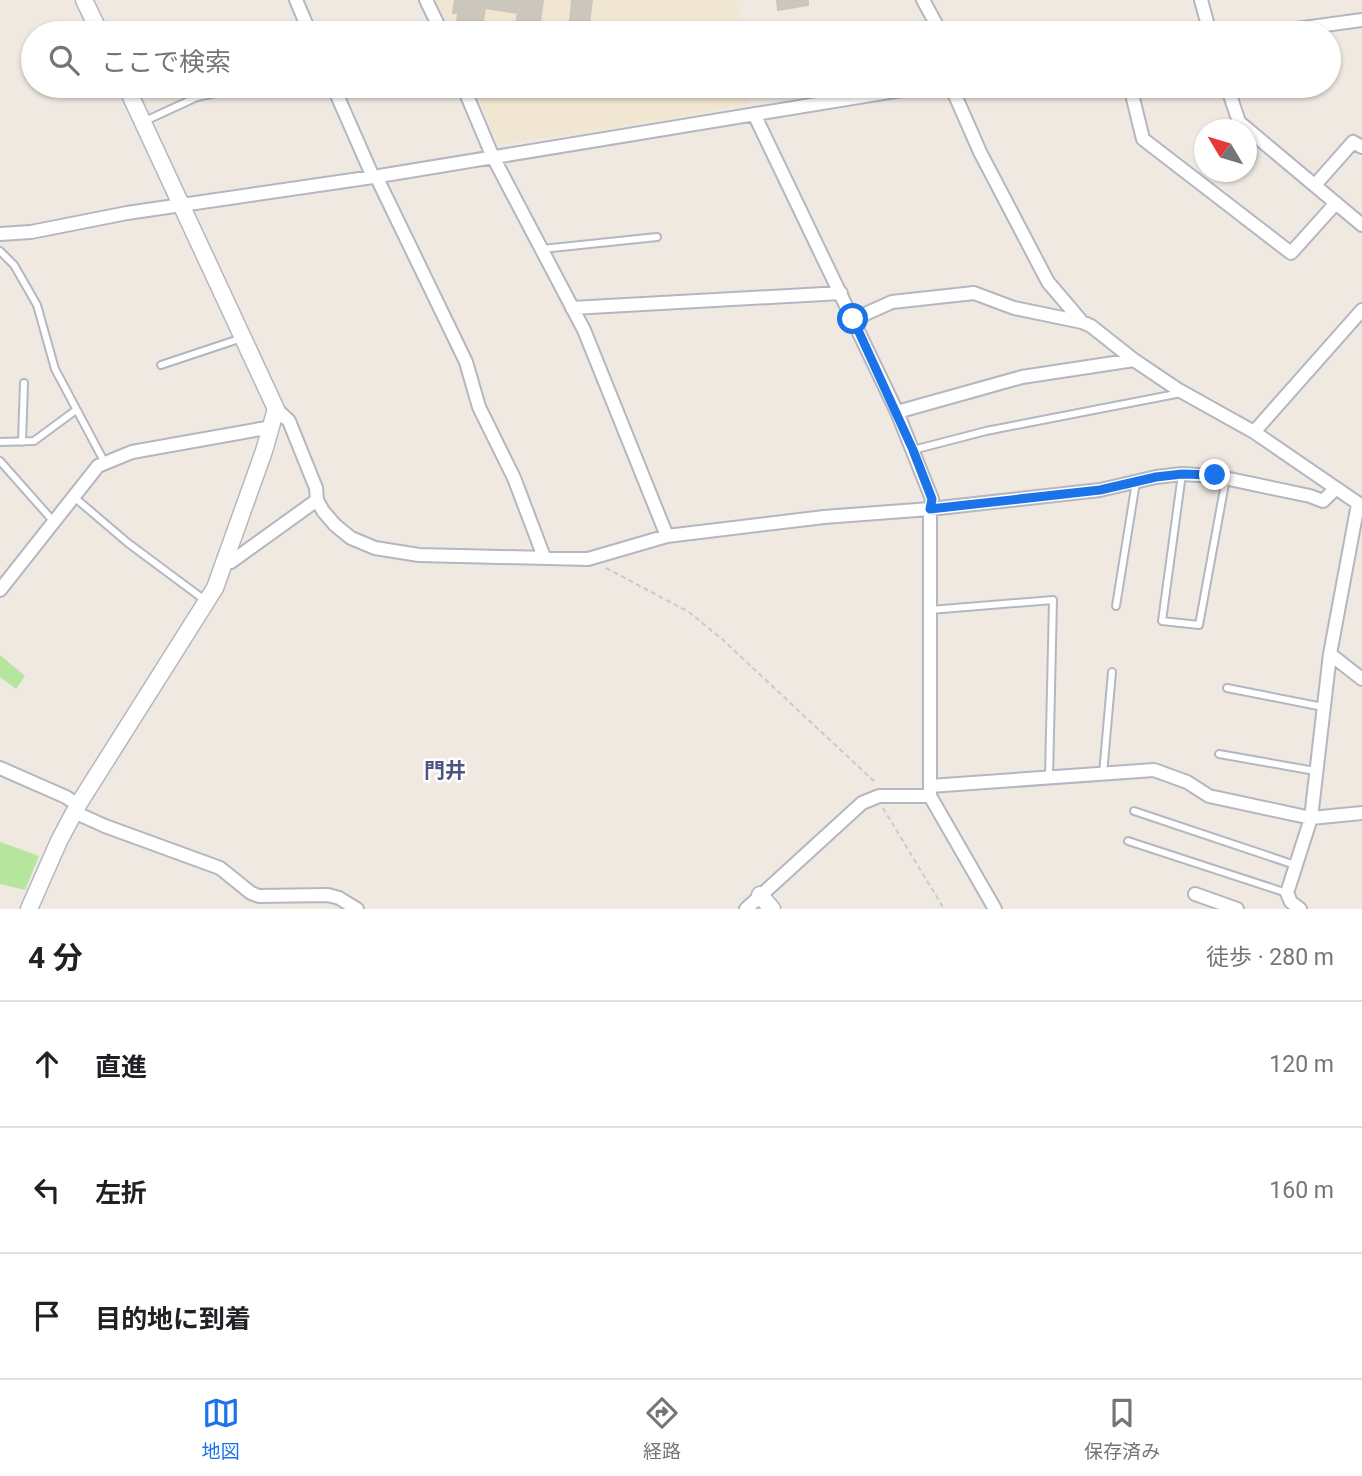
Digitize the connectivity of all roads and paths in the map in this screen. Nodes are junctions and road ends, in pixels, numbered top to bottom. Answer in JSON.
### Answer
{"nodes":[{"id":1,"x":83,"y":0,"type":"edge"},
{"id":2,"x":296,"y":0,"type":"edge"},
{"id":3,"x":426,"y":0,"type":"edge"},
{"id":4,"x":923,"y":0,"type":"edge"},
{"id":5,"x":1201,"y":0,"type":"edge"},
{"id":6,"x":1362,"y":20,"type":"edge"},
{"id":7,"x":94,"y":21,"type":"edge"},
{"id":8,"x":305,"y":21,"type":"edge"},
{"id":9,"x":436,"y":21,"type":"edge"},
{"id":10,"x":934,"y":21,"type":"edge"},
{"id":11,"x":1207,"y":21,"type":"edge"},
{"id":12,"x":1341,"y":23,"type":"edge"},
{"id":13,"x":132,"y":98,"type":"edge"},
{"id":14,"x":195,"y":98,"type":"edge"},
{"id":15,"x":338,"y":98,"type":"edge"},
{"id":16,"x":468,"y":98,"type":"edge"},
{"id":17,"x":852,"y":98,"type":"edge"},
{"id":18,"x":956,"y":98,"type":"edge"},
{"id":19,"x":1133,"y":98,"type":"edge"},
{"id":20,"x":1231,"y":98,"type":"edge"},
{"id":21,"x":754,"y":114,"type":"junction"},
{"id":22,"x":143,"y":122,"type":"junction"},
{"id":23,"x":1362,"y":147,"type":"edge"},
{"id":24,"x":492,"y":155,"type":"junction"},
{"id":25,"x":374,"y":176,"type":"junction"},
{"id":26,"x":1315,"y":185,"type":"junction"},
{"id":27,"x":1336,"y":203,"type":"junction"},
{"id":28,"x":183,"y":205,"type":"junction"},
{"id":29,"x":1362,"y":225,"type":"edge"},
{"id":30,"x":0,"y":234,"type":"edge"},
{"id":31,"x":657,"y":237,"type":"dead end"},
{"id":32,"x":540,"y":249,"type":"junction"},
{"id":33,"x":0,"y":251,"type":"edge"},
{"id":34,"x":841,"y":293,"type":"junction"},
{"id":35,"x":572,"y":308,"type":"junction"},
{"id":36,"x":1362,"y":310,"type":"edge"},
{"id":37,"x":853,"y":319,"type":"junction"},
{"id":38,"x":1082,"y":322,"type":"junction"},
{"id":39,"x":244,"y":337,"type":"junction"},
{"id":40,"x":1134,"y":360,"type":"junction"},
{"id":41,"x":162,"y":365,"type":"dead end"},
{"id":42,"x":24,"y":383,"type":"dead end"},
{"id":43,"x":1184,"y":393,"type":"junction"},
{"id":44,"x":276,"y":409,"type":"junction"},
{"id":45,"x":76,"y":410,"type":"junction"},
{"id":46,"x":897,"y":412,"type":"junction"},
{"id":47,"x":272,"y":427,"type":"junction"},
{"id":48,"x":1254,"y":432,"type":"junction"},
{"id":49,"x":0,"y":442,"type":"edge"},
{"id":50,"x":22,"y":442,"type":"junction"},
{"id":51,"x":913,"y":450,"type":"junction"},
{"id":52,"x":0,"y":461,"type":"edge"},
{"id":53,"x":105,"y":463,"type":"junction"},
{"id":54,"x":1182,"y":474,"type":"junction"},
{"id":55,"x":1226,"y":478,"type":"junction"},
{"id":56,"x":1136,"y":482,"type":"junction"},
{"id":57,"x":1336,"y":488,"type":"junction"},
{"id":58,"x":73,"y":496,"type":"junction"},
{"id":59,"x":317,"y":500,"type":"junction"},
{"id":60,"x":1360,"y":505,"type":"edge"},
{"id":61,"x":930,"y":509,"type":"junction"},
{"id":62,"x":54,"y":522,"type":"junction"},
{"id":63,"x":667,"y":536,"type":"junction"},
{"id":64,"x":544,"y":557,"type":"junction"},
{"id":65,"x":588,"y":559,"type":"junction"},
{"id":66,"x":226,"y":560,"type":"junction"},
{"id":67,"x":0,"y":590,"type":"edge"},
{"id":68,"x":207,"y":602,"type":"junction"},
{"id":69,"x":1116,"y":606,"type":"dead end"},
{"id":70,"x":930,"y":610,"type":"junction"},
{"id":71,"x":1330,"y":654,"type":"junction"},
{"id":72,"x":1112,"y":672,"type":"dead end"},
{"id":73,"x":1362,"y":679,"type":"edge"},
{"id":74,"x":1227,"y":688,"type":"dead end"},
{"id":75,"x":1323,"y":707,"type":"junction"},
{"id":76,"x":1219,"y":754,"type":"dead end"},
{"id":77,"x":0,"y":768,"type":"edge"},
{"id":78,"x":1315,"y":771,"type":"junction"},
{"id":79,"x":1103,"y":774,"type":"junction"},
{"id":80,"x":1049,"y":778,"type":"junction"},
{"id":81,"x":930,"y":791,"type":"junction"},
{"id":82,"x":876,"y":797,"type":"junction"},
{"id":83,"x":76,"y":809,"type":"junction"},
{"id":84,"x":1134,"y":811,"type":"dead end"},
{"id":85,"x":1362,"y":813,"type":"edge"},
{"id":86,"x":1311,"y":818,"type":"junction"},
{"id":87,"x":1128,"y":841,"type":"dead end"},
{"id":88,"x":1297,"y":866,"type":"junction"},
{"id":89,"x":1195,"y":894,"type":"dead end"},
{"id":90,"x":760,"y":895,"type":"junction"},
{"id":91,"x":1291,"y":903,"type":"edge"},
{"id":92,"x":29,"y":909,"type":"edge"},
{"id":93,"x":357,"y":909,"type":"edge"},
{"id":94,"x":746,"y":909,"type":"edge"},
{"id":95,"x":772,"y":909,"type":"edge"},
{"id":96,"x":944,"y":909,"type":"edge"},
{"id":97,"x":995,"y":909,"type":"edge"},
{"id":98,"x":1237,"y":909,"type":"edge"}],
"edges":[{"from":1,"to":7,"type":"street"},
{"from":2,"to":8,"type":"street"},
{"from":3,"to":9,"type":"street"},
{"from":4,"to":10,"type":"street"},
{"from":5,"to":11,"type":"street"},
{"from":6,"to":12,"type":"street"},
{"from":13,"to":22,"type":"street"},
{"from":14,"to":22,"type":"lane"},
{"from":15,"to":25,"type":"street"},
{"from":16,"to":24,"type":"street"},
{"from":17,"to":21,"type":"street"},
{"from":18,"to":38,"type":"street"},
{"from":19,"to":27,"type":"street"},
{"from":20,"to":26,"type":"street"},
{"from":21,"to":24,"type":"street"},
{"from":21,"to":34,"type":"street"},
{"from":22,"to":28,"type":"street"},
{"from":23,"to":26,"type":"street"},
{"from":24,"to":25,"type":"street"},
{"from":24,"to":32,"type":"street"},
{"from":25,"to":28,"type":"street"},
{"from":25,"to":64,"type":"street"},
{"from":26,"to":27,"type":"street"},
{"from":27,"to":29,"type":"street"},
{"from":28,"to":30,"type":"street"},
{"from":28,"to":39,"type":"street"},
{"from":31,"to":32,"type":"lane"},
{"from":32,"to":35,"type":"street"},
{"from":33,"to":45,"type":"lane"},
{"from":34,"to":35,"type":"street"},
{"from":34,"to":37,"type":"street"},
{"from":35,"to":63,"type":"street"},
{"from":36,"to":48,"type":"street"},
{"from":37,"to":38,"type":"street"},
{"from":37,"to":46,"type":"street"},
{"from":38,"to":40,"type":"street"},
{"from":39,"to":41,"type":"lane"},
{"from":39,"to":44,"type":"street"},
{"from":40,"to":43,"type":"street"},
{"from":40,"to":46,"type":"street"},
{"from":42,"to":50,"type":"lane"},
{"from":43,"to":48,"type":"street"},
{"from":43,"to":51,"type":"lane"},
{"from":44,"to":47,"type":"street"},
{"from":44,"to":59,"type":"street"},
{"from":45,"to":50,"type":"lane"},
{"from":45,"to":53,"type":"lane"},
{"from":46,"to":51,"type":"street"},
{"from":47,"to":53,"type":"street"},
{"from":47,"to":66,"type":"street"},
{"from":48,"to":57,"type":"street"},
{"from":49,"to":50,"type":"lane"},
{"from":51,"to":61,"type":"street"},
{"from":52,"to":62,"type":"lane"},
{"from":53,"to":58,"type":"street"},
{"from":54,"to":55,"type":"street"},
{"from":54,"to":55,"type":"lane"},
{"from":54,"to":56,"type":"street"},
{"from":55,"to":57,"type":"street"},
{"from":56,"to":61,"type":"street"},
{"from":56,"to":69,"type":"lane"},
{"from":57,"to":60,"type":"street"},
{"from":58,"to":62,"type":"street"},
{"from":58,"to":68,"type":"lane"},
{"from":59,"to":64,"type":"street"},
{"from":59,"to":66,"type":"street"},
{"from":60,"to":71,"type":"street"},
{"from":61,"to":63,"type":"street"},
{"from":61,"to":70,"type":"street"},
{"from":62,"to":67,"type":"street"},
{"from":63,"to":65,"type":"street"},
{"from":64,"to":65,"type":"street"},
{"from":65,"to":82,"type":"path"},
{"from":66,"to":68,"type":"street"},
{"from":68,"to":83,"type":"street"},
{"from":70,"to":80,"type":"lane"},
{"from":70,"to":81,"type":"street"},
{"from":71,"to":73,"type":"street"},
{"from":71,"to":75,"type":"street"},
{"from":72,"to":79,"type":"lane"},
{"from":74,"to":75,"type":"lane"},
{"from":75,"to":78,"type":"street"},
{"from":76,"to":78,"type":"lane"},
{"from":77,"to":83,"type":"street"},
{"from":78,"to":86,"type":"street"},
{"from":79,"to":80,"type":"street"},
{"from":79,"to":86,"type":"street"},
{"from":80,"to":81,"type":"street"},
{"from":81,"to":82,"type":"street"},
{"from":81,"to":97,"type":"street"},
{"from":82,"to":90,"type":"street"},
{"from":82,"to":96,"type":"path"},
{"from":83,"to":92,"type":"street"},
{"from":83,"to":93,"type":"street"},
{"from":84,"to":88,"type":"lane"},
{"from":85,"to":86,"type":"street"},
{"from":86,"to":88,"type":"street"},
{"from":87,"to":91,"type":"lane"},
{"from":88,"to":91,"type":"street"},
{"from":89,"to":98,"type":"street"},
{"from":90,"to":94,"type":"street"},
{"from":90,"to":95,"type":"street"}]}
